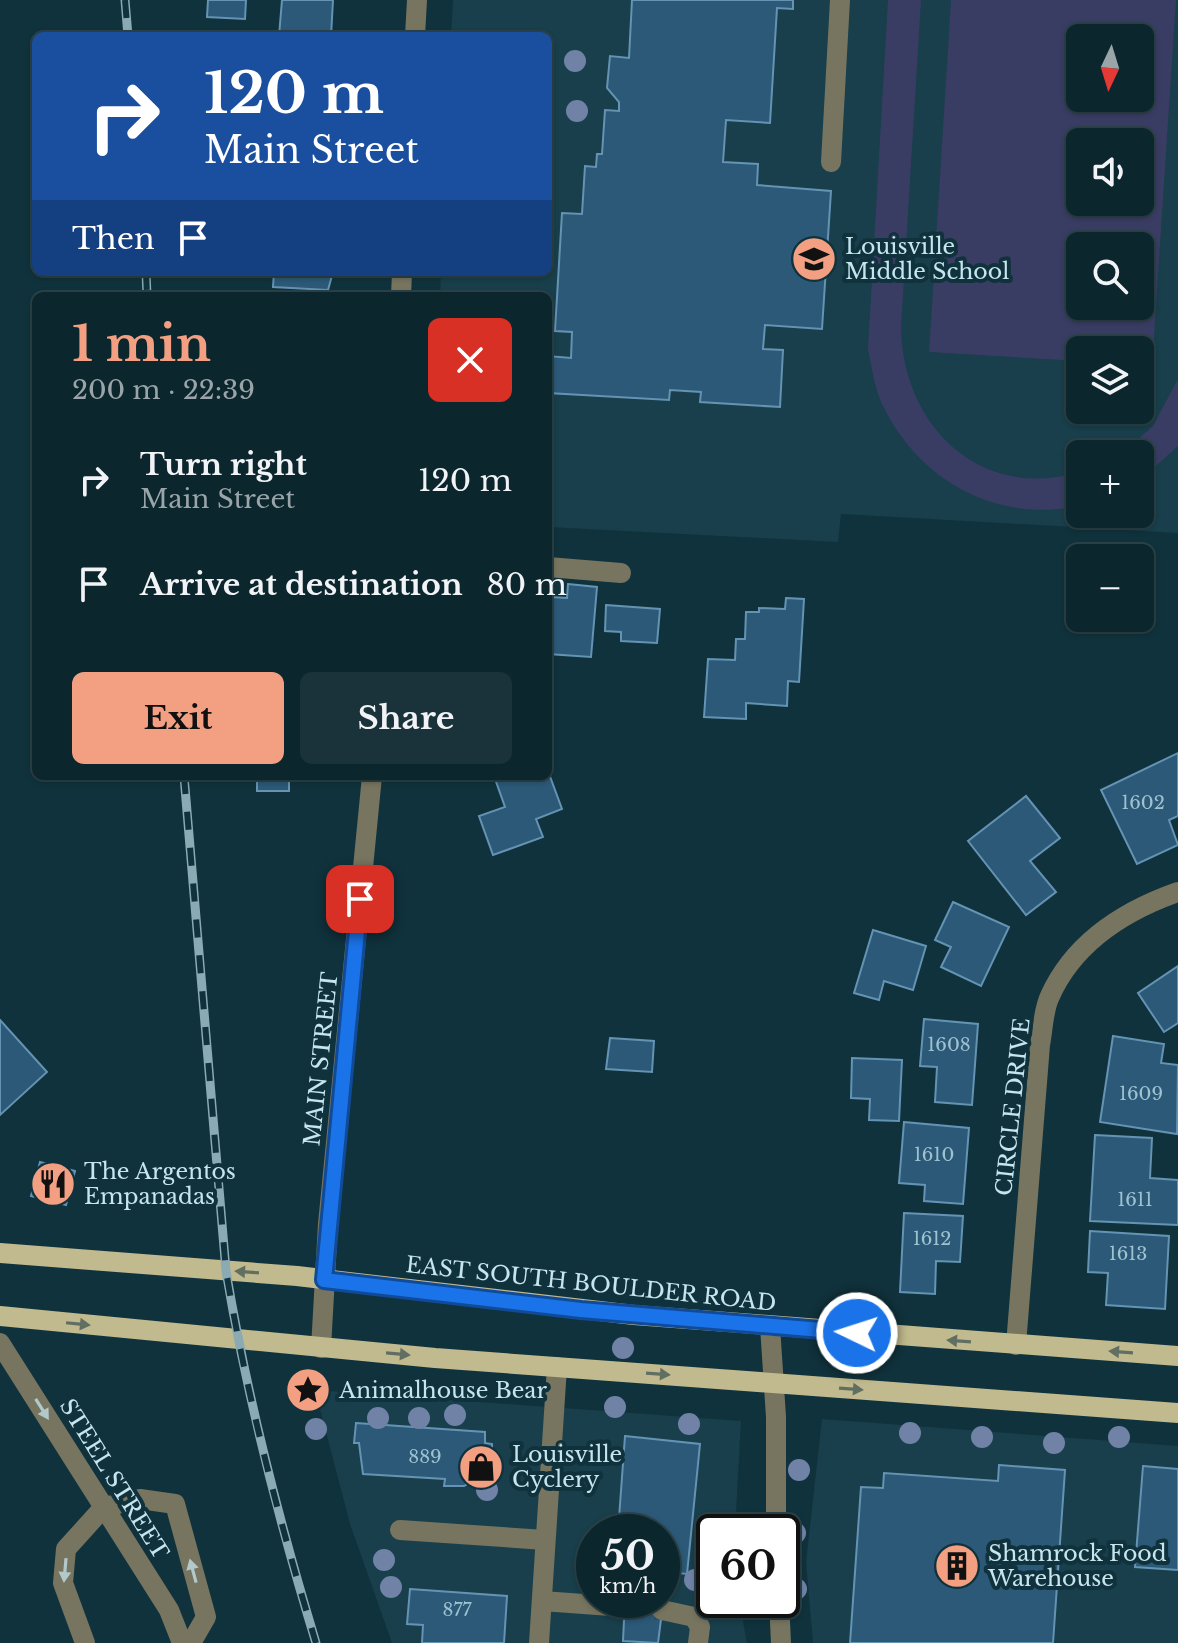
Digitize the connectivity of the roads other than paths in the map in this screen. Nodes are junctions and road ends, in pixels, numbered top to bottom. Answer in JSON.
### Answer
{"nodes":[{"id":1,"x":417,"y":0,"type":"edge"},
{"id":2,"x":840,"y":0,"type":"edge"},
{"id":3,"x":415,"y":32,"type":"edge"},
{"id":4,"x":831,"y":162,"type":"dead end"},
{"id":5,"x":552,"y":567,"type":"edge"},
{"id":6,"x":621,"y":573,"type":"dead end"},
{"id":7,"x":372,"y":780,"type":"edge"},
{"id":8,"x":1178,"y":892,"type":"edge"},
{"id":9,"x":0,"y":1253,"type":"edge"},
{"id":10,"x":324,"y":1280,"type":"junction"},
{"id":11,"x":0,"y":1316,"type":"edge"},
{"id":12,"x":770,"y":1326,"type":"junction"},
{"id":13,"x":0,"y":1330,"type":"edge"},
{"id":14,"x":0,"y":1343,"type":"edge"},
{"id":15,"x":1016,"y":1345,"type":"junction"},
{"id":16,"x":321,"y":1348,"type":"junction"},
{"id":17,"x":1178,"y":1356,"type":"edge"},
{"id":18,"x":557,"y":1367,"type":"junction"},
{"id":19,"x":774,"y":1383,"type":"junction"},
{"id":20,"x":1178,"y":1413,"type":"edge"},
{"id":21,"x":104,"y":1507,"type":"junction"},
{"id":22,"x":776,"y":1514,"type":"edge"},
{"id":23,"x":400,"y":1530,"type":"dead end"},
{"id":24,"x":545,"y":1540,"type":"junction"},
{"id":25,"x":542,"y":1601,"type":"junction"},
{"id":26,"x":576,"y":1603,"type":"edge"},
{"id":27,"x":680,"y":1614,"type":"edge"},
{"id":28,"x":780,"y":1618,"type":"edge"},
{"id":29,"x":85,"y":1643,"type":"edge"},
{"id":30,"x":182,"y":1643,"type":"edge"},
{"id":31,"x":191,"y":1643,"type":"edge"},
{"id":32,"x":539,"y":1643,"type":"edge"},
{"id":33,"x":698,"y":1643,"type":"edge"},
{"id":34,"x":781,"y":1643,"type":"edge"}],
"edges":[{"from":1,"to":3,"type":"street"},
{"from":2,"to":4,"type":"street"},
{"from":5,"to":6,"type":"street"},
{"from":7,"to":10,"type":"street","name":"MAIN STREET"},
{"from":8,"to":15,"type":"street","name":"CIRCLE DRIVE"},
{"from":10,"to":9,"type":"main road","name":"EAST SOUTH BOULDER ROAD","one_way":true},
{"from":10,"to":12,"type":"main road","name":"EAST SOUTH BOULDER ROAD"},
{"from":10,"to":16,"type":"street","name":"MAIN STREET"},
{"from":11,"to":13,"type":"street"},
{"from":11,"to":16,"type":"main road","one_way":true},
{"from":15,"to":12,"type":"main road","name":"EAST SOUTH BOULDER ROAD","one_way":true},
{"from":12,"to":19,"type":"street"},
{"from":14,"to":21,"type":"street","name":"STEEL STREET","one_way":true},
{"from":17,"to":15,"type":"main road","name":"EAST SOUTH BOULDER ROAD","one_way":true},
{"from":16,"to":18,"type":"main road","one_way":true},
{"from":18,"to":19,"type":"main road","one_way":true},
{"from":18,"to":24,"type":"street"},
{"from":19,"to":20,"type":"main road","one_way":true},
{"from":19,"to":22,"type":"street"},
{"from":21,"to":29,"type":"street","one_way":true},
{"from":21,"to":30,"type":"street","name":"STEEL STREET"},
{"from":31,"to":21,"type":"street","one_way":true},
{"from":23,"to":24,"type":"street"},
{"from":24,"to":25,"type":"street"},
{"from":25,"to":26,"type":"street"},
{"from":25,"to":32,"type":"street"},
{"from":27,"to":33,"type":"street"},
{"from":28,"to":34,"type":"street"}]}
